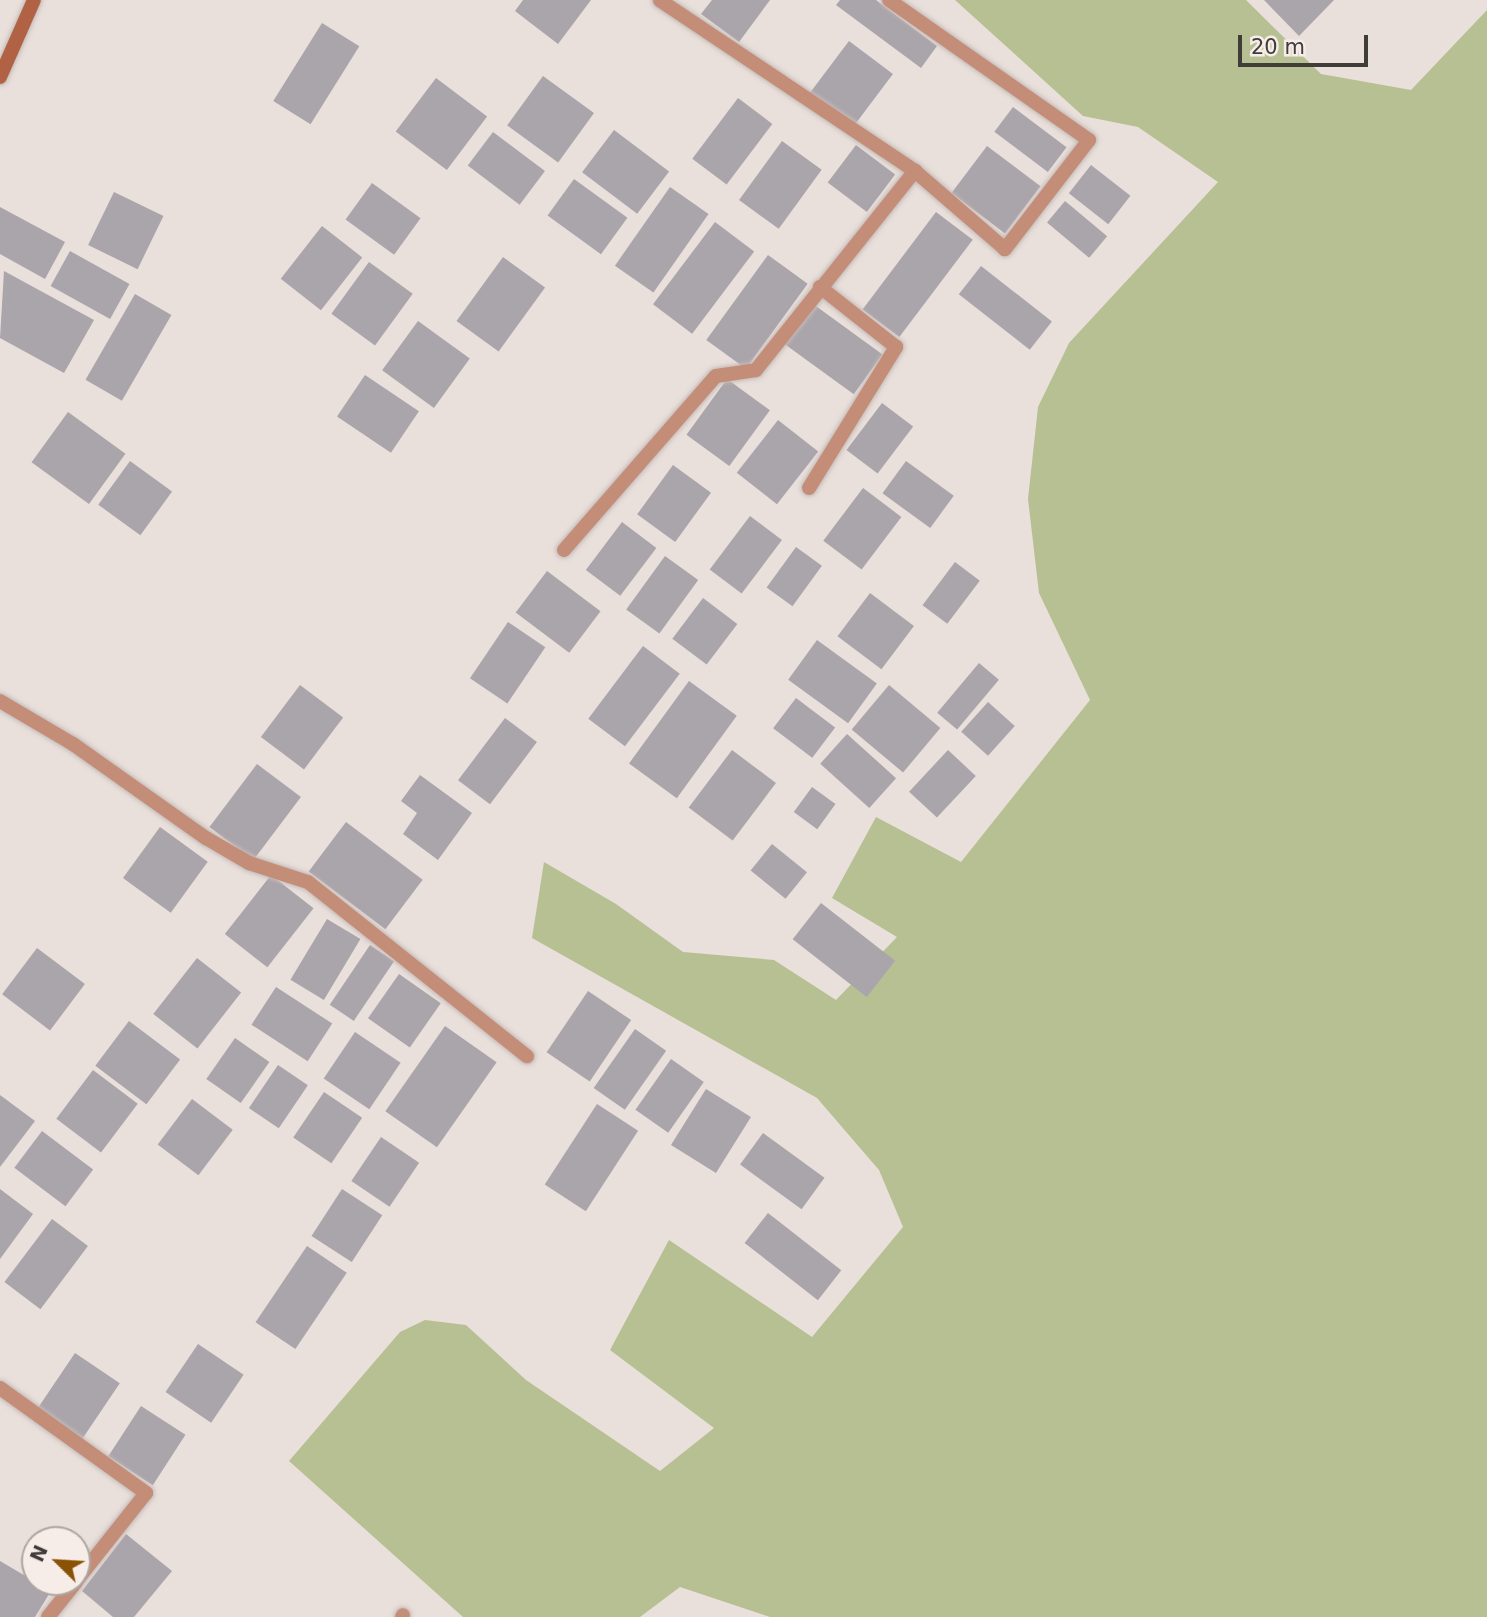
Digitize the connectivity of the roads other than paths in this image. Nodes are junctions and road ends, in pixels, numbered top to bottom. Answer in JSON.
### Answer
{"nodes":[{"id":1,"x":34,"y":0,"type":"edge"},
{"id":2,"x":660,"y":0,"type":"edge"},
{"id":3,"x":889,"y":0,"type":"edge"},
{"id":4,"x":0,"y":77,"type":"edge"},
{"id":5,"x":915,"y":171,"type":"junction"},
{"id":6,"x":820,"y":287,"type":"junction"},
{"id":7,"x":809,"y":488,"type":"dead end"},
{"id":8,"x":564,"y":550,"type":"dead end"},
{"id":9,"x":0,"y":701,"type":"edge"},
{"id":10,"x":527,"y":1056,"type":"dead end"},
{"id":11,"x":0,"y":1388,"type":"edge"},
{"id":12,"x":91,"y":1562,"type":"edge"},
{"id":13,"x":64,"y":1596,"type":"edge"},
{"id":14,"x":48,"y":1617,"type":"edge"}],
"edges":[{"from":1,"to":4,"type":"main road"},
{"from":2,"to":5,"type":"street"},
{"from":3,"to":5,"type":"street"},
{"from":5,"to":6,"type":"street"},
{"from":6,"to":7,"type":"street"},
{"from":6,"to":8,"type":"street"},
{"from":9,"to":10,"type":"street"},
{"from":11,"to":12,"type":"street"},
{"from":13,"to":14,"type":"street"}]}
